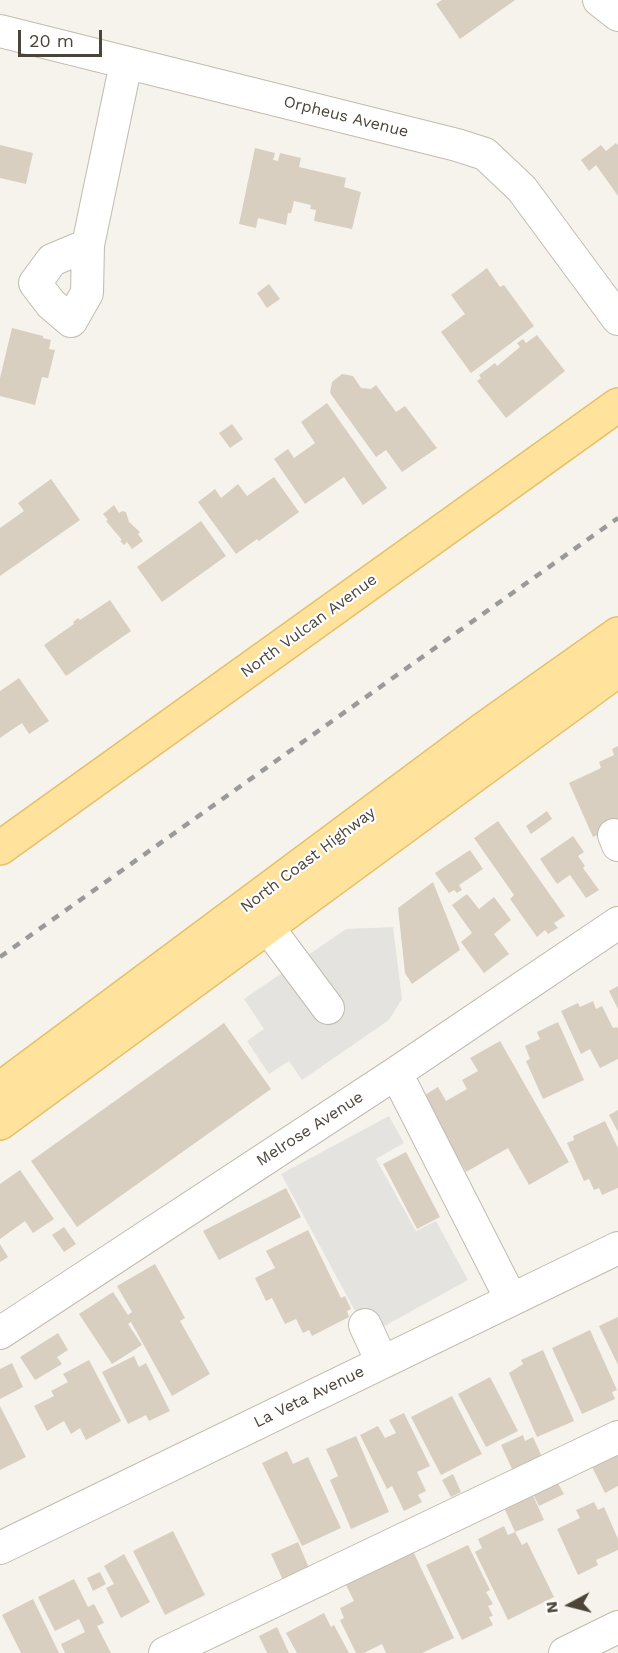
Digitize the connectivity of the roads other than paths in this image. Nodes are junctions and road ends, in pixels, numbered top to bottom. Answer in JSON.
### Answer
{"nodes":[{"id":1,"x":599,"y":0,"type":"edge"},
{"id":2,"x":618,"y":15,"type":"edge"},
{"id":3,"x":0,"y":32,"type":"edge"},
{"id":4,"x":126,"y":63,"type":"junction"},
{"id":5,"x":88,"y":245,"type":"dead end"},
{"id":6,"x":618,"y":319,"type":"edge"},
{"id":7,"x":618,"y":405,"type":"edge"},
{"id":8,"x":618,"y":634,"type":"edge"},
{"id":9,"x":618,"y":670,"type":"edge"},
{"id":10,"x":0,"y":848,"type":"edge"},
{"id":11,"x":258,"y":914,"type":"junction"},
{"id":12,"x":618,"y":922,"type":"edge"},
{"id":13,"x":328,"y":1008,"type":"dead end"},
{"id":14,"x":396,"y":1073,"type":"junction"},
{"id":15,"x":0,"y":1089,"type":"edge"},
{"id":16,"x":0,"y":1123,"type":"edge"},
{"id":17,"x":618,"y":1248,"type":"edge"},
{"id":18,"x":511,"y":1299,"type":"junction"},
{"id":19,"x":364,"y":1324,"type":"dead end"},
{"id":20,"x":0,"y":1333,"type":"edge"},
{"id":21,"x":382,"y":1362,"type":"junction"},
{"id":22,"x":618,"y":1437,"type":"edge"},
{"id":23,"x":0,"y":1548,"type":"edge"},
{"id":24,"x":618,"y":1628,"type":"edge"},
{"id":25,"x":165,"y":1653,"type":"edge"},
{"id":26,"x":565,"y":1653,"type":"edge"}],
"edges":[{"from":1,"to":2,"type":"street"},
{"from":3,"to":4,"type":"street","name":"Orpheus Avenue"},
{"from":4,"to":5,"type":"street"},
{"from":4,"to":6,"type":"street","name":"Orpheus Avenue"},
{"from":7,"to":10,"type":"main road","name":"North Vulcan Avenue"},
{"from":8,"to":11,"type":"main road","name":"North Coast Highway"},
{"from":9,"to":11,"type":"main road","name":"North Coast Highway"},
{"from":11,"to":13,"type":"street"},
{"from":11,"to":15,"type":"main road","name":"North Coast Highway"},
{"from":11,"to":16,"type":"main road","name":"North Coast Highway"},
{"from":12,"to":14,"type":"street","name":"Melrose Avenue"},
{"from":14,"to":18,"type":"street"},
{"from":14,"to":20,"type":"street","name":"Melrose Avenue"},
{"from":17,"to":18,"type":"street","name":"La Veta Avenue"},
{"from":18,"to":21,"type":"street","name":"La Veta Avenue"},
{"from":19,"to":21,"type":"street"},
{"from":21,"to":23,"type":"street","name":"La Veta Avenue"},
{"from":22,"to":25,"type":"street"},
{"from":24,"to":26,"type":"street"}]}
